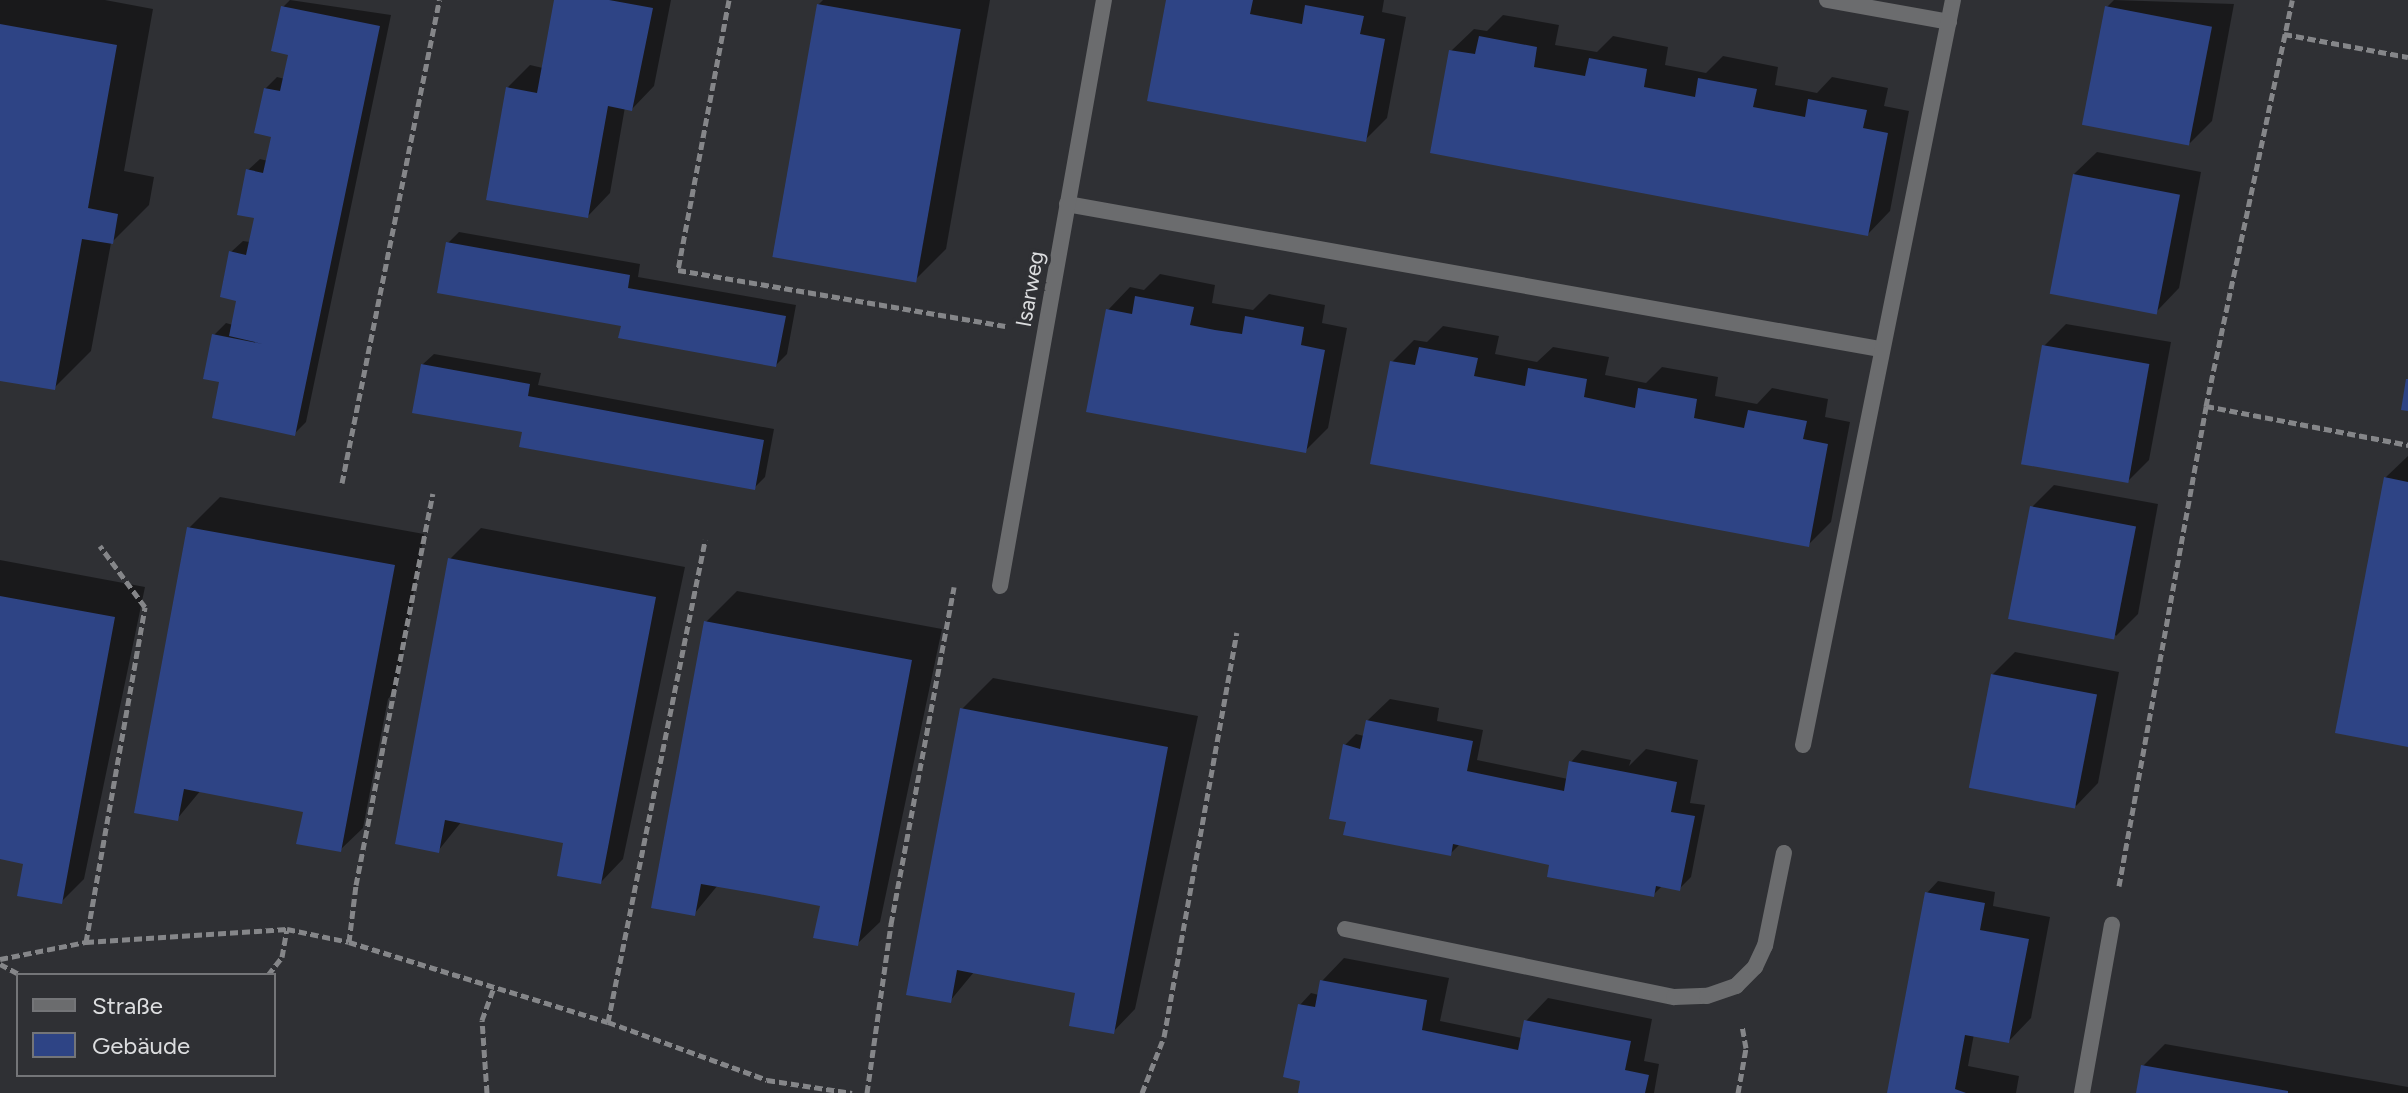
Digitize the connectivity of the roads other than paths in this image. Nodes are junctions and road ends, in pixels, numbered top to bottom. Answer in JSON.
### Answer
{"nodes":[{"id":1,"x":1104,"y":0,"type":"edge"},
{"id":2,"x":1827,"y":0,"type":"edge"},
{"id":3,"x":1953,"y":0,"type":"edge"},
{"id":4,"x":1949,"y":22,"type":"junction"},
{"id":5,"x":1067,"y":204,"type":"junction"},
{"id":6,"x":1879,"y":349,"type":"junction"},
{"id":7,"x":1000,"y":586,"type":"dead end"},
{"id":8,"x":1803,"y":745,"type":"dead end"},
{"id":9,"x":1784,"y":853,"type":"dead end"},
{"id":10,"x":2112,"y":925,"type":"road end"},
{"id":11,"x":1345,"y":929,"type":"dead end"},
{"id":12,"x":2082,"y":1093,"type":"edge"}],
"edges":[{"from":1,"to":5,"type":"street","name":"Isarweg"},
{"from":2,"to":4,"type":"street"},
{"from":3,"to":4,"type":"street"},
{"from":4,"to":6,"type":"street"},
{"from":5,"to":6,"type":"street"},
{"from":5,"to":7,"type":"street","name":"Isarweg"},
{"from":6,"to":8,"type":"street"},
{"from":9,"to":11,"type":"street"},
{"from":10,"to":12,"type":"street"}]}
